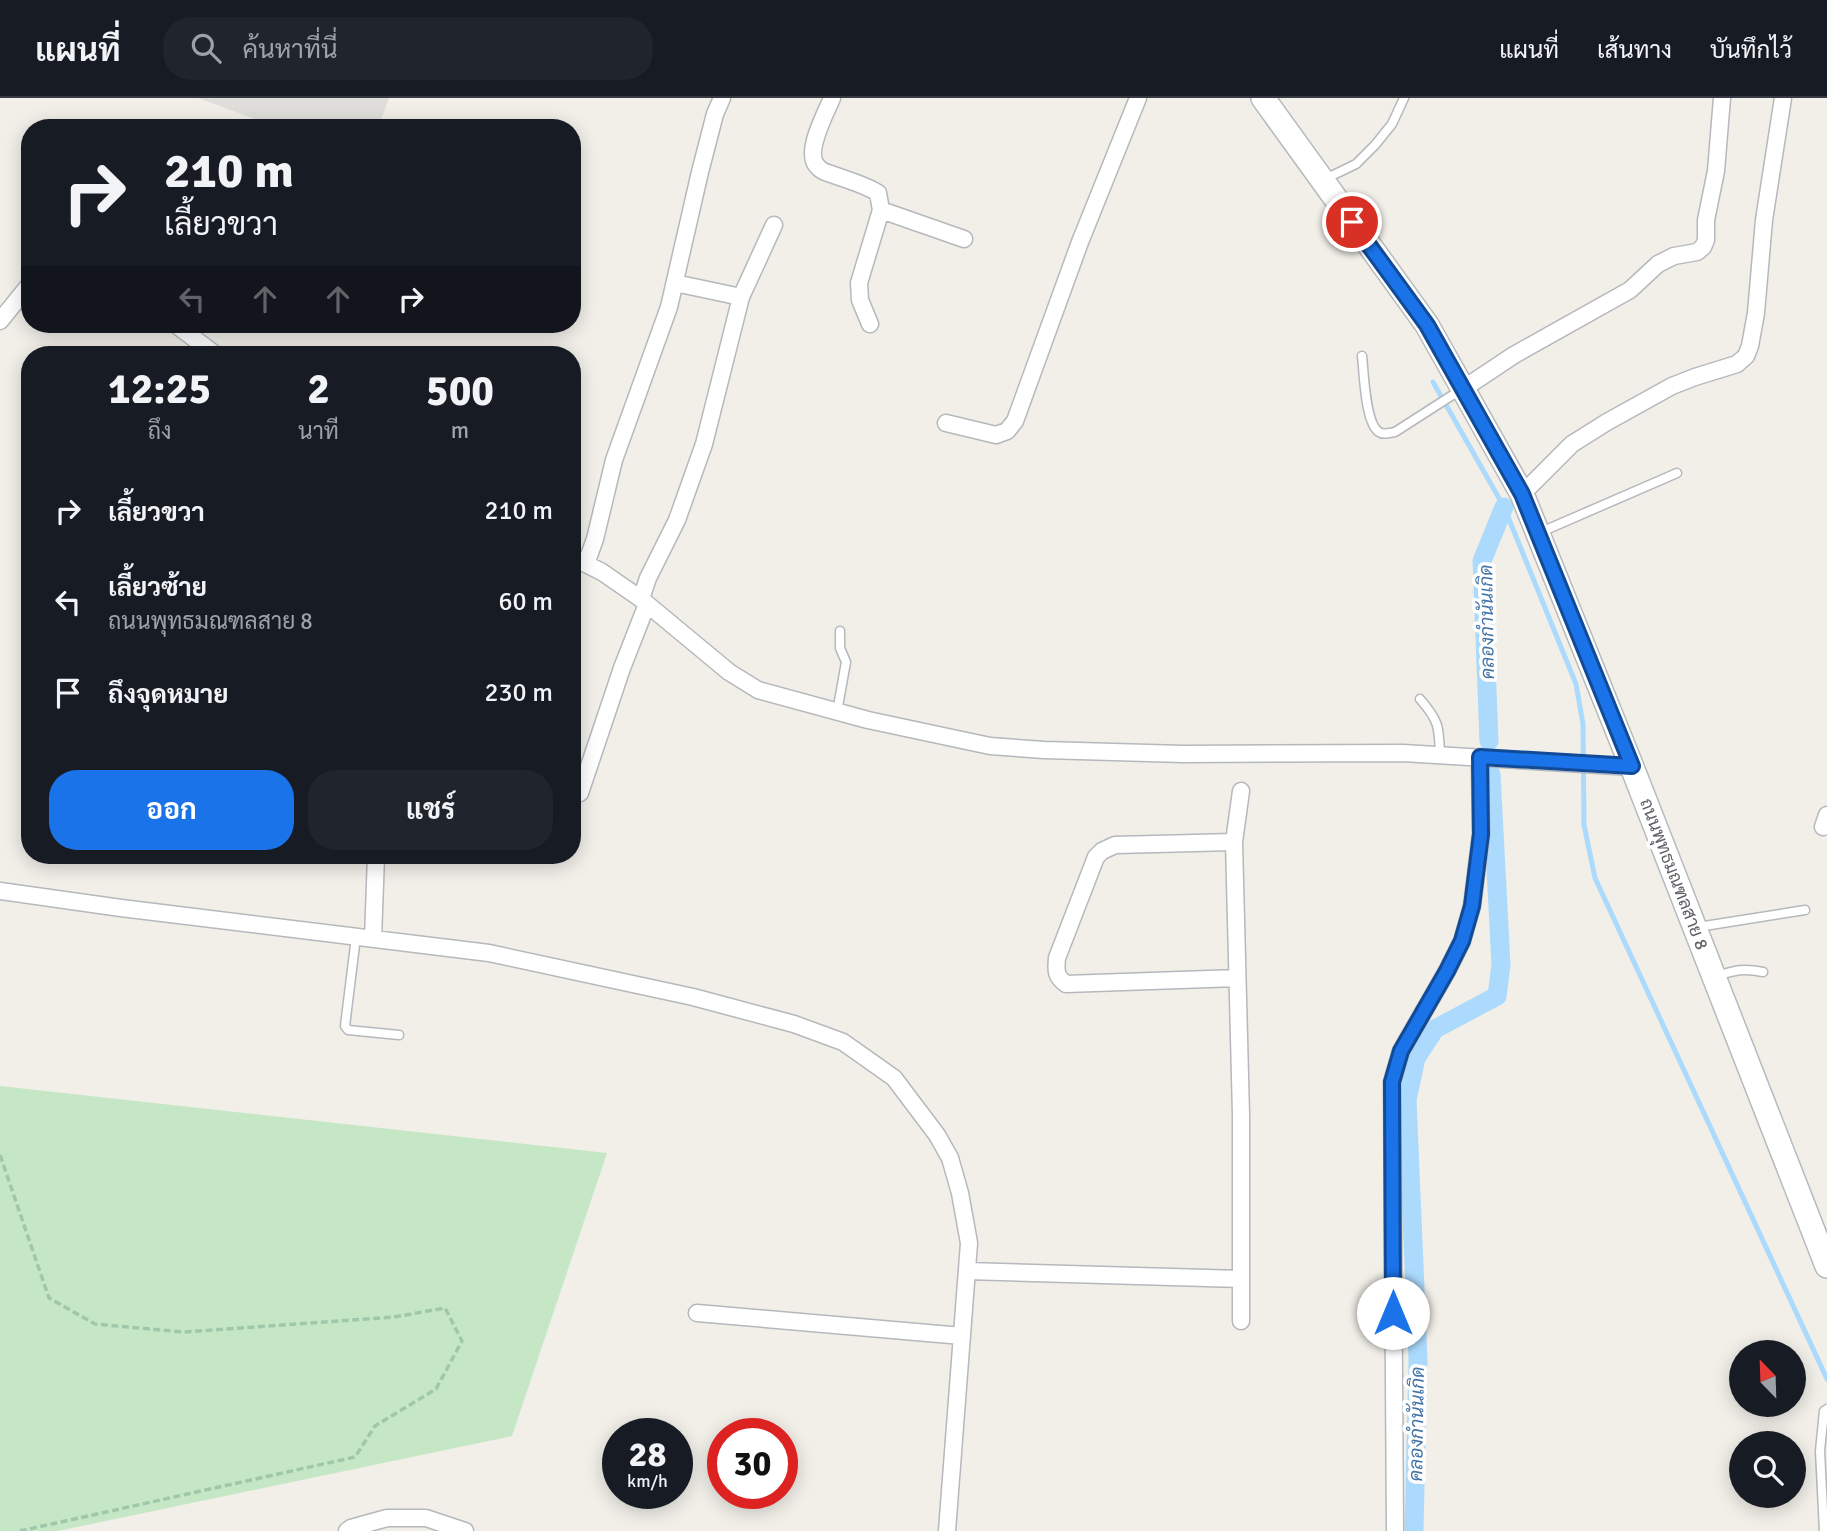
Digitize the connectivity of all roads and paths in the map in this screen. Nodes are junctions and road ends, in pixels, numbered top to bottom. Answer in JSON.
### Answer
{"nodes":[{"id":1,"x":722,"y":98,"type":"edge"},
{"id":2,"x":832,"y":98,"type":"edge"},
{"id":3,"x":1138,"y":98,"type":"edge"},
{"id":4,"x":1263,"y":98,"type":"edge"},
{"id":5,"x":1404,"y":98,"type":"edge"},
{"id":6,"x":1722,"y":98,"type":"edge"},
{"id":7,"x":1783,"y":98,"type":"edge"},
{"id":8,"x":1323,"y":180,"type":"junction"},
{"id":9,"x":881,"y":210,"type":"junction"},
{"id":10,"x":774,"y":225,"type":"dead end"},
{"id":11,"x":964,"y":239,"type":"dead end"},
{"id":12,"x":674,"y":283,"type":"junction"},
{"id":13,"x":21,"y":295,"type":"edge"},
{"id":14,"x":741,"y":297,"type":"junction"},
{"id":15,"x":0,"y":321,"type":"edge"},
{"id":16,"x":870,"y":324,"type":"dead end"},
{"id":17,"x":187,"y":333,"type":"edge"},
{"id":18,"x":204,"y":346,"type":"edge"},
{"id":19,"x":1362,"y":356,"type":"dead end"},
{"id":20,"x":1464,"y":388,"type":"junction"},
{"id":21,"x":946,"y":423,"type":"dead end"},
{"id":22,"x":1677,"y":473,"type":"dead end"},
{"id":23,"x":1522,"y":494,"type":"junction"},
{"id":24,"x":1538,"y":534,"type":"junction"},
{"id":25,"x":581,"y":558,"type":"edge"},
{"id":26,"x":581,"y":562,"type":"edge"},
{"id":27,"x":644,"y":602,"type":"junction"},
{"id":28,"x":840,"y":631,"type":"dead end"},
{"id":29,"x":1420,"y":699,"type":"dead end"},
{"id":30,"x":837,"y":712,"type":"junction"},
{"id":31,"x":1440,"y":755,"type":"junction"},
{"id":32,"x":1480,"y":757,"type":"junction"},
{"id":33,"x":1632,"y":766,"type":"junction"},
{"id":34,"x":581,"y":790,"type":"edge"},
{"id":35,"x":1241,"y":791,"type":"dead end"},
{"id":36,"x":1234,"y":842,"type":"junction"},
{"id":37,"x":375,"y":864,"type":"edge"},
{"id":38,"x":0,"y":891,"type":"edge"},
{"id":39,"x":1805,"y":910,"type":"dead end"},
{"id":40,"x":1695,"y":927,"type":"junction"},
{"id":41,"x":365,"y":938,"type":"junction"},
{"id":42,"x":1763,"y":972,"type":"dead end"},
{"id":43,"x":1714,"y":977,"type":"junction"},
{"id":44,"x":1237,"y":978,"type":"junction"},
{"id":45,"x":400,"y":1035,"type":"dead end"},
{"id":46,"x":0,"y":1155,"type":"edge"},
{"id":47,"x":1826,"y":1262,"type":"edge"},
{"id":48,"x":967,"y":1271,"type":"junction"},
{"id":49,"x":1241,"y":1279,"type":"junction"},
{"id":50,"x":697,"y":1314,"type":"dead end"},
{"id":51,"x":1241,"y":1321,"type":"dead end"},
{"id":52,"x":962,"y":1336,"type":"junction"},
{"id":53,"x":1827,"y":1409,"type":"edge"},
{"id":54,"x":20,"y":1531,"type":"edge"},
{"id":55,"x":347,"y":1531,"type":"edge"},
{"id":56,"x":465,"y":1531,"type":"edge"},
{"id":57,"x":947,"y":1531,"type":"edge"},
{"id":58,"x":1395,"y":1531,"type":"edge"},
{"id":59,"x":1824,"y":1531,"type":"edge"}],
"edges":[{"from":1,"to":12,"type":"street"},
{"from":2,"to":9,"type":"street"},
{"from":3,"to":21,"type":"street"},
{"from":4,"to":8,"type":"street","name":"ถนนพุทธมณฑลสาย 8"},
{"from":5,"to":8,"type":"lane"},
{"from":6,"to":20,"type":"street"},
{"from":7,"to":23,"type":"street"},
{"from":8,"to":20,"type":"street","name":"ถนนพุทธมณฑลสาย 8"},
{"from":9,"to":11,"type":"street"},
{"from":9,"to":16,"type":"street"},
{"from":10,"to":14,"type":"street"},
{"from":12,"to":14,"type":"street"},
{"from":12,"to":25,"type":"street"},
{"from":13,"to":15,"type":"street"},
{"from":14,"to":27,"type":"street"},
{"from":17,"to":18,"type":"street"},
{"from":19,"to":20,"type":"lane"},
{"from":20,"to":23,"type":"street","name":"ถนนพุทธมณฑลสาย 8"},
{"from":22,"to":24,"type":"lane"},
{"from":23,"to":24,"type":"street","name":"ถนนพุทธมณฑลสาย 8"},
{"from":24,"to":33,"type":"street","name":"ถนนพุทธมณฑลสาย 8"},
{"from":26,"to":27,"type":"street"},
{"from":27,"to":30,"type":"street"},
{"from":27,"to":34,"type":"street"},
{"from":28,"to":30,"type":"lane"},
{"from":29,"to":31,"type":"lane"},
{"from":30,"to":31,"type":"street"},
{"from":31,"to":32,"type":"street"},
{"from":32,"to":33,"type":"street"},
{"from":32,"to":58,"type":"street"},
{"from":33,"to":40,"type":"street","name":"ถนนพุทธมณฑลสาย 8"},
{"from":35,"to":36,"type":"street"},
{"from":36,"to":44,"type":"street"},
{"from":36,"to":44,"type":"street"},
{"from":37,"to":41,"type":"street"},
{"from":38,"to":41,"type":"street"},
{"from":39,"to":40,"type":"lane"},
{"from":40,"to":43,"type":"street","name":"ถนนพุทธมณฑลสาย 8"},
{"from":41,"to":45,"type":"lane"},
{"from":41,"to":48,"type":"street"},
{"from":42,"to":43,"type":"lane"},
{"from":43,"to":47,"type":"street","name":"ถนนพุทธมณฑลสาย 8"},
{"from":44,"to":49,"type":"street"},
{"from":46,"to":54,"type":"path"},
{"from":48,"to":49,"type":"street"},
{"from":48,"to":52,"type":"street"},
{"from":49,"to":51,"type":"street"},
{"from":50,"to":52,"type":"street"},
{"from":52,"to":57,"type":"street"},
{"from":53,"to":59,"type":"lane"},
{"from":55,"to":56,"type":"street"}]}
